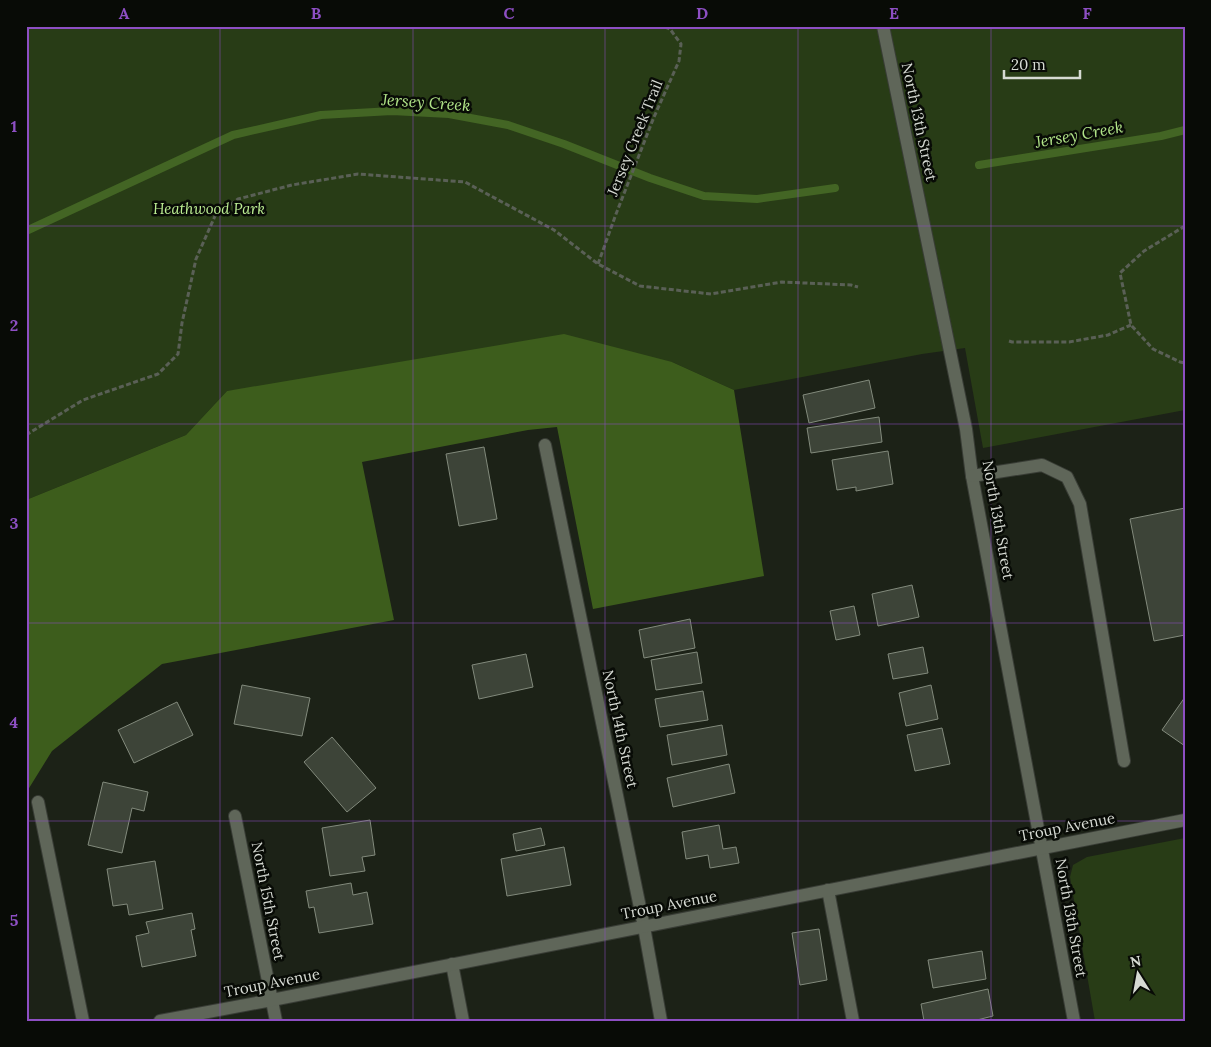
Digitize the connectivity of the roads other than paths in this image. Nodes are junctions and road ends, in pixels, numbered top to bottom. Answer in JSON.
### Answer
{"nodes":[{"id":1,"x":883,"y":26,"type":"edge"},
{"id":2,"x":544,"y":445,"type":"dead end"},
{"id":3,"x":972,"y":476,"type":"junction"},
{"id":4,"x":1124,"y":761,"type":"dead end"},
{"id":5,"x":38,"y":802,"type":"dead end"},
{"id":6,"x":235,"y":816,"type":"dead end"},
{"id":7,"x":1185,"y":820,"type":"edge"},
{"id":8,"x":1042,"y":848,"type":"junction"},
{"id":9,"x":828,"y":890,"type":"junction"},
{"id":10,"x":644,"y":927,"type":"junction"},
{"id":11,"x":452,"y":964,"type":"junction"},
{"id":12,"x":272,"y":1000,"type":"junction"},
{"id":13,"x":83,"y":1021,"type":"edge"},
{"id":14,"x":160,"y":1021,"type":"edge"},
{"id":15,"x":276,"y":1021,"type":"edge"},
{"id":16,"x":463,"y":1021,"type":"edge"},
{"id":17,"x":661,"y":1021,"type":"edge"},
{"id":18,"x":853,"y":1021,"type":"edge"},
{"id":19,"x":1074,"y":1021,"type":"edge"}],
"edges":[{"from":1,"to":3,"type":"street","name":"North 13th Street"},
{"from":2,"to":10,"type":"street","name":"North 14th Street"},
{"from":3,"to":4,"type":"street"},
{"from":3,"to":8,"type":"street","name":"North 13th Street"},
{"from":5,"to":13,"type":"street"},
{"from":6,"to":12,"type":"street","name":"North 15th Street"},
{"from":7,"to":8,"type":"street","name":"Troup Avenue"},
{"from":8,"to":9,"type":"street","name":"Troup Avenue"},
{"from":8,"to":19,"type":"street","name":"North 13th Street"},
{"from":9,"to":10,"type":"street","name":"Troup Avenue"},
{"from":9,"to":18,"type":"street"},
{"from":10,"to":11,"type":"street","name":"Troup Avenue"},
{"from":10,"to":17,"type":"street","name":"North 14th Street"},
{"from":11,"to":12,"type":"street","name":"Troup Avenue"},
{"from":11,"to":16,"type":"street"},
{"from":12,"to":14,"type":"street","name":"Troup Avenue"},
{"from":12,"to":15,"type":"street","name":"North 15th Street"}]}
